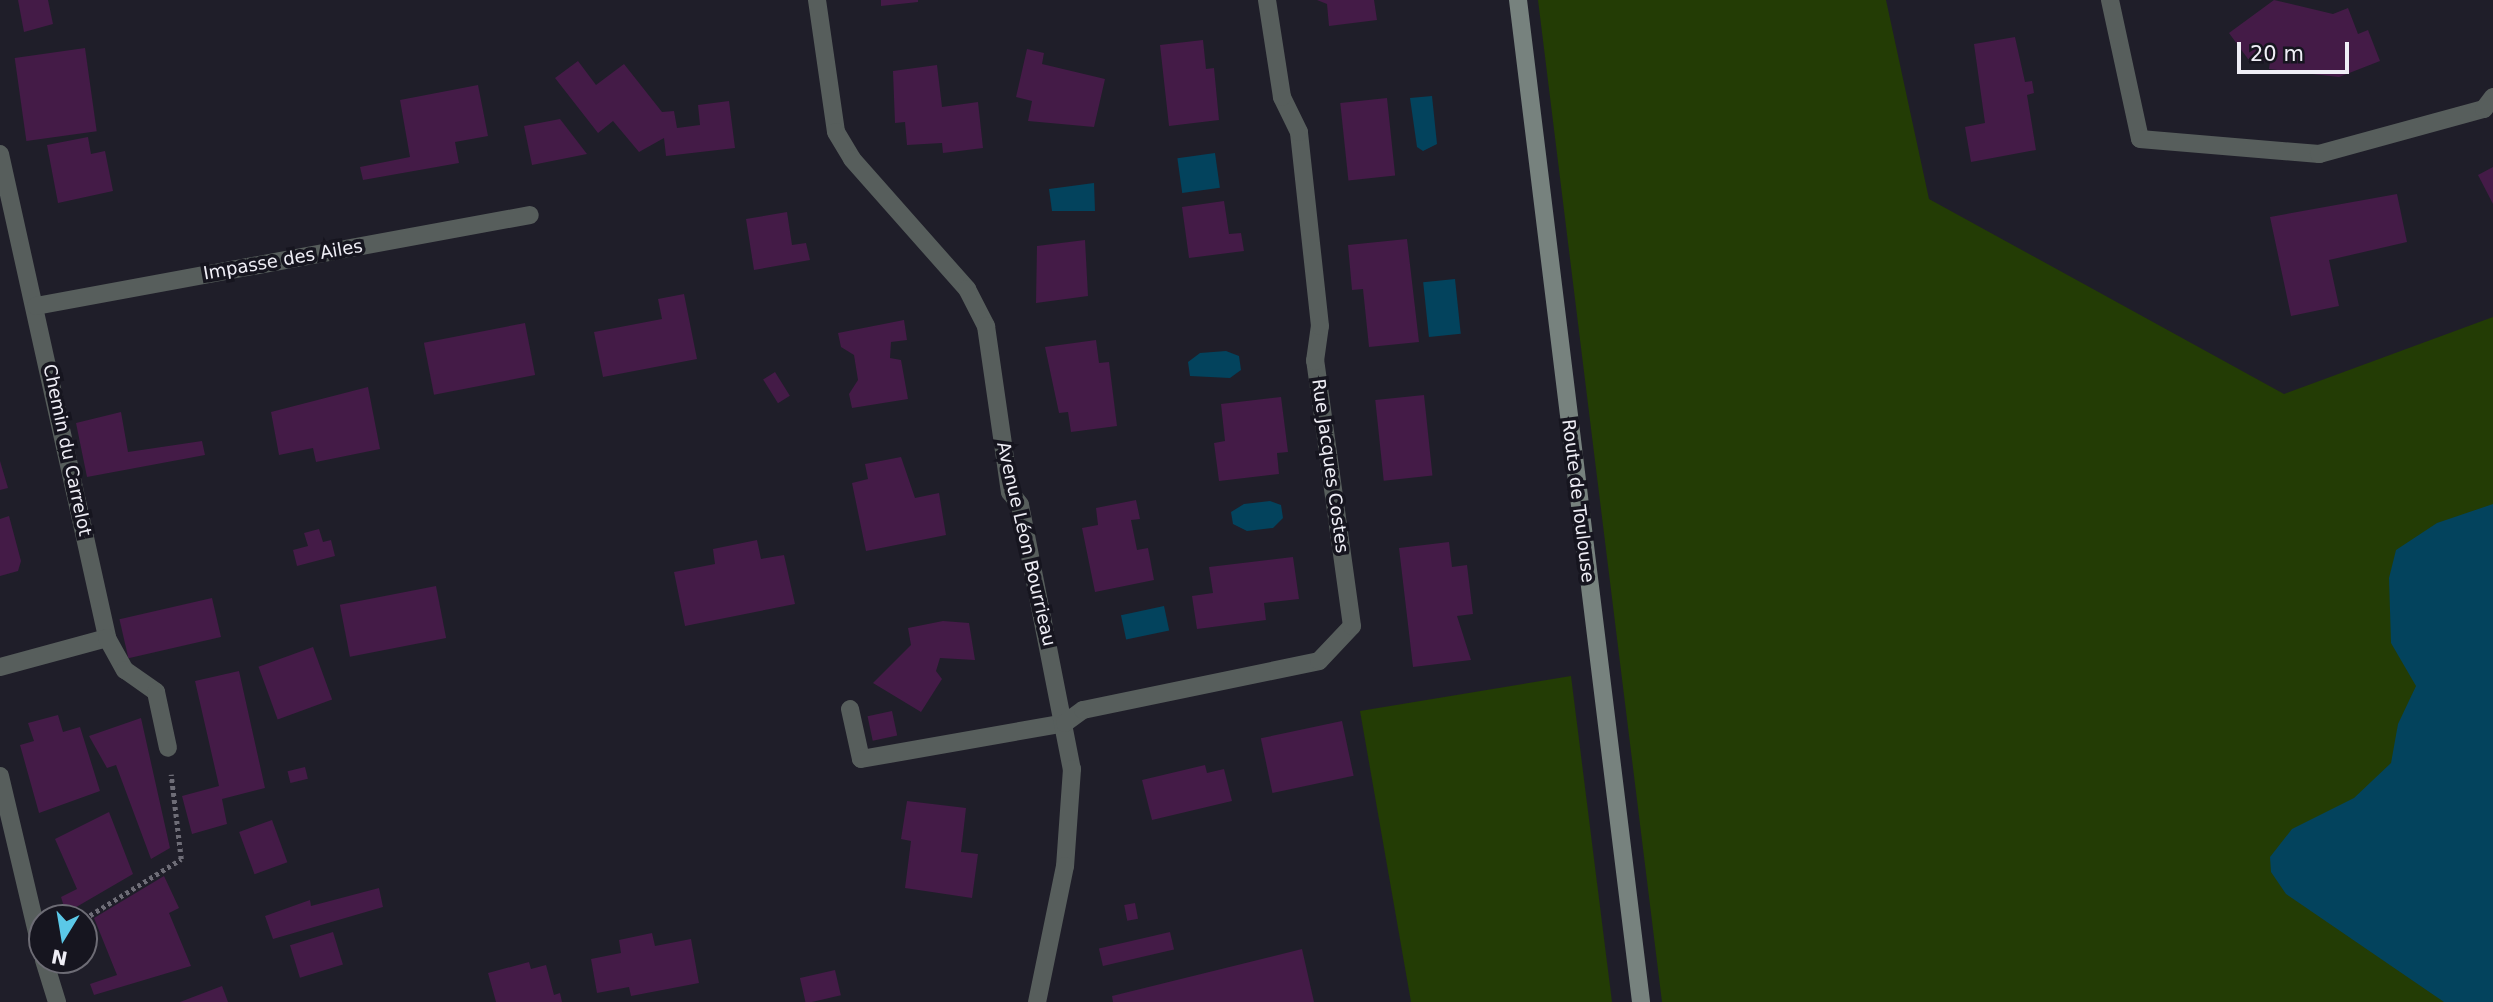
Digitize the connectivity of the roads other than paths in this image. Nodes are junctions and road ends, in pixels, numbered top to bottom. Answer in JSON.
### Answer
{"nodes":[{"id":1,"x":817,"y":0,"type":"edge"},
{"id":2,"x":1267,"y":0,"type":"edge"},
{"id":3,"x":1518,"y":0,"type":"edge"},
{"id":4,"x":2110,"y":0,"type":"edge"},
{"id":5,"x":2493,"y":97,"type":"edge"},
{"id":6,"x":0,"y":154,"type":"edge"},
{"id":7,"x":530,"y":215,"type":"dead end"},
{"id":8,"x":36,"y":306,"type":"junction"},
{"id":9,"x":107,"y":638,"type":"junction"},
{"id":10,"x":0,"y":667,"type":"edge"},
{"id":11,"x":850,"y":709,"type":"dead end"},
{"id":12,"x":1065,"y":723,"type":"junction"},
{"id":13,"x":167,"y":748,"type":"road end"},
{"id":14,"x":0,"y":776,"type":"edge"},
{"id":15,"x":30,"y":904,"type":"edge"},
{"id":16,"x":48,"y":974,"type":"edge"},
{"id":17,"x":57,"y":1002,"type":"edge"},
{"id":18,"x":1037,"y":1002,"type":"edge"},
{"id":19,"x":1641,"y":1002,"type":"edge"}],
"edges":[{"from":1,"to":12,"type":"street","name":"Avenue Léon Bourrieau"},
{"from":2,"to":12,"type":"street","name":"Rue Jacques Costes"},
{"from":3,"to":19,"type":"main road","name":"Route de Toulouse"},
{"from":4,"to":5,"type":"street"},
{"from":6,"to":8,"type":"street","name":"Chemin du Carrelot"},
{"from":7,"to":8,"type":"street","name":"Impasse des Ailes"},
{"from":8,"to":9,"type":"street","name":"Chemin du Carrelot"},
{"from":9,"to":10,"type":"street"},
{"from":9,"to":13,"type":"street","name":"Chemin du Carrelot"},
{"from":11,"to":12,"type":"street"},
{"from":12,"to":18,"type":"street","name":"Avenue Léon Bourrieau"},
{"from":14,"to":15,"type":"street"},
{"from":16,"to":17,"type":"street"}]}
